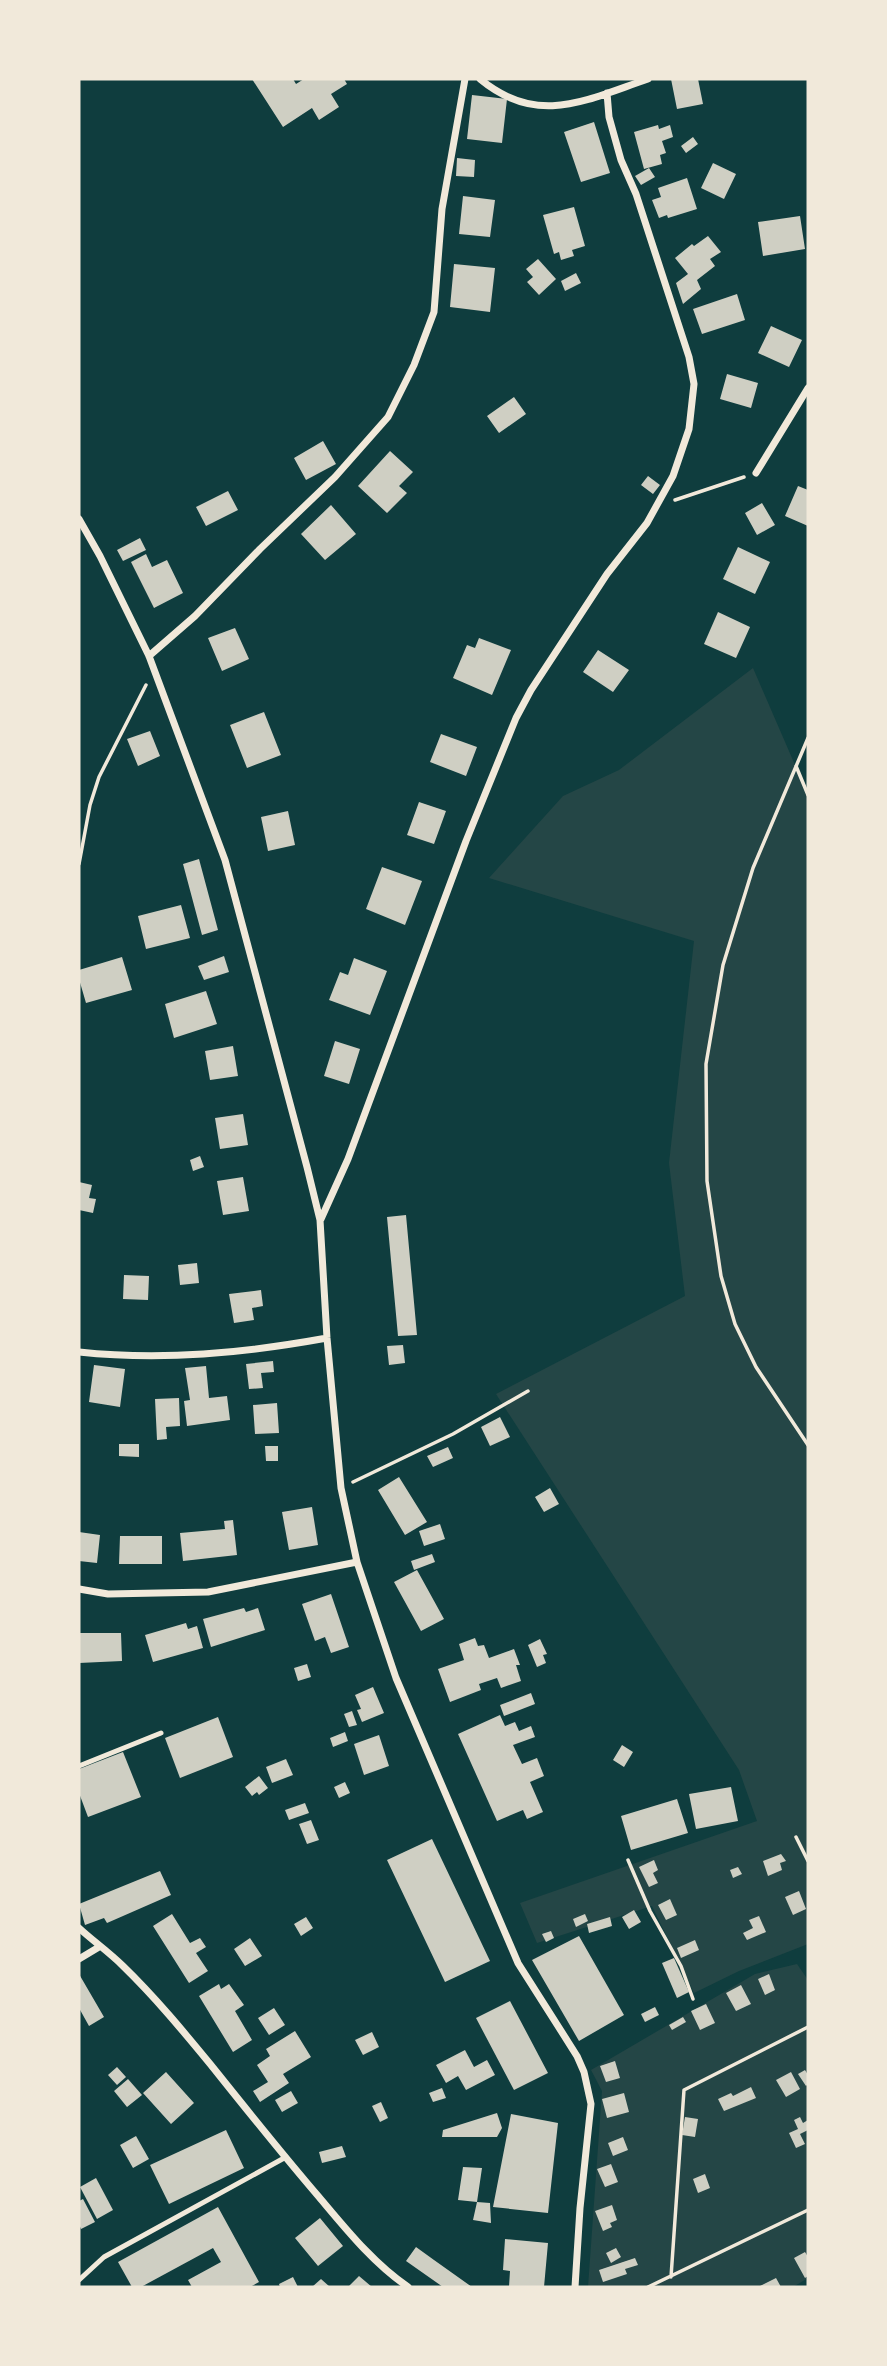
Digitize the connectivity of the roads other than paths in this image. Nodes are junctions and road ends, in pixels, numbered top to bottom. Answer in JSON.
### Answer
{"nodes":[{"id":1,"x":465,"y":79,"type":"edge"},
{"id":2,"x":480,"y":79,"type":"edge"},
{"id":3,"x":648,"y":79,"type":"edge"},
{"id":4,"x":607,"y":93,"type":"junction"},
{"id":5,"x":808,"y":388,"type":"edge"},
{"id":6,"x":756,"y":474,"type":"road end"},
{"id":7,"x":79,"y":519,"type":"edge"},
{"id":8,"x":149,"y":656,"type":"junction"},
{"id":9,"x":320,"y":1220,"type":"junction"},
{"id":10,"x":327,"y":1338,"type":"junction"},
{"id":11,"x":79,"y":1352,"type":"edge"},
{"id":12,"x":357,"y":1562,"type":"junction"},
{"id":13,"x":79,"y":1589,"type":"edge"},
{"id":14,"x":161,"y":1734,"type":"dead end"},
{"id":15,"x":79,"y":1766,"type":"edge"},
{"id":16,"x":79,"y":1928,"type":"edge"},
{"id":17,"x":99,"y":1947,"type":"junction"},
{"id":18,"x":79,"y":1959,"type":"edge"},
{"id":19,"x":285,"y":2157,"type":"junction"},
{"id":20,"x":79,"y":2280,"type":"edge"},
{"id":21,"x":408,"y":2287,"type":"edge"},
{"id":22,"x":575,"y":2287,"type":"edge"}],
"edges":[{"from":1,"to":8,"type":"street"},
{"from":2,"to":4,"type":"street"},
{"from":3,"to":4,"type":"street"},
{"from":4,"to":9,"type":"street"},
{"from":5,"to":6,"type":"street"},
{"from":7,"to":8,"type":"street"},
{"from":8,"to":9,"type":"street"},
{"from":9,"to":10,"type":"street"},
{"from":10,"to":11,"type":"street"},
{"from":10,"to":12,"type":"street"},
{"from":12,"to":13,"type":"street"},
{"from":12,"to":22,"type":"street"},
{"from":14,"to":15,"type":"lane"},
{"from":16,"to":17,"type":"street"},
{"from":17,"to":18,"type":"street"},
{"from":17,"to":19,"type":"street"},
{"from":19,"to":20,"type":"lane"},
{"from":19,"to":21,"type":"street"}]}
